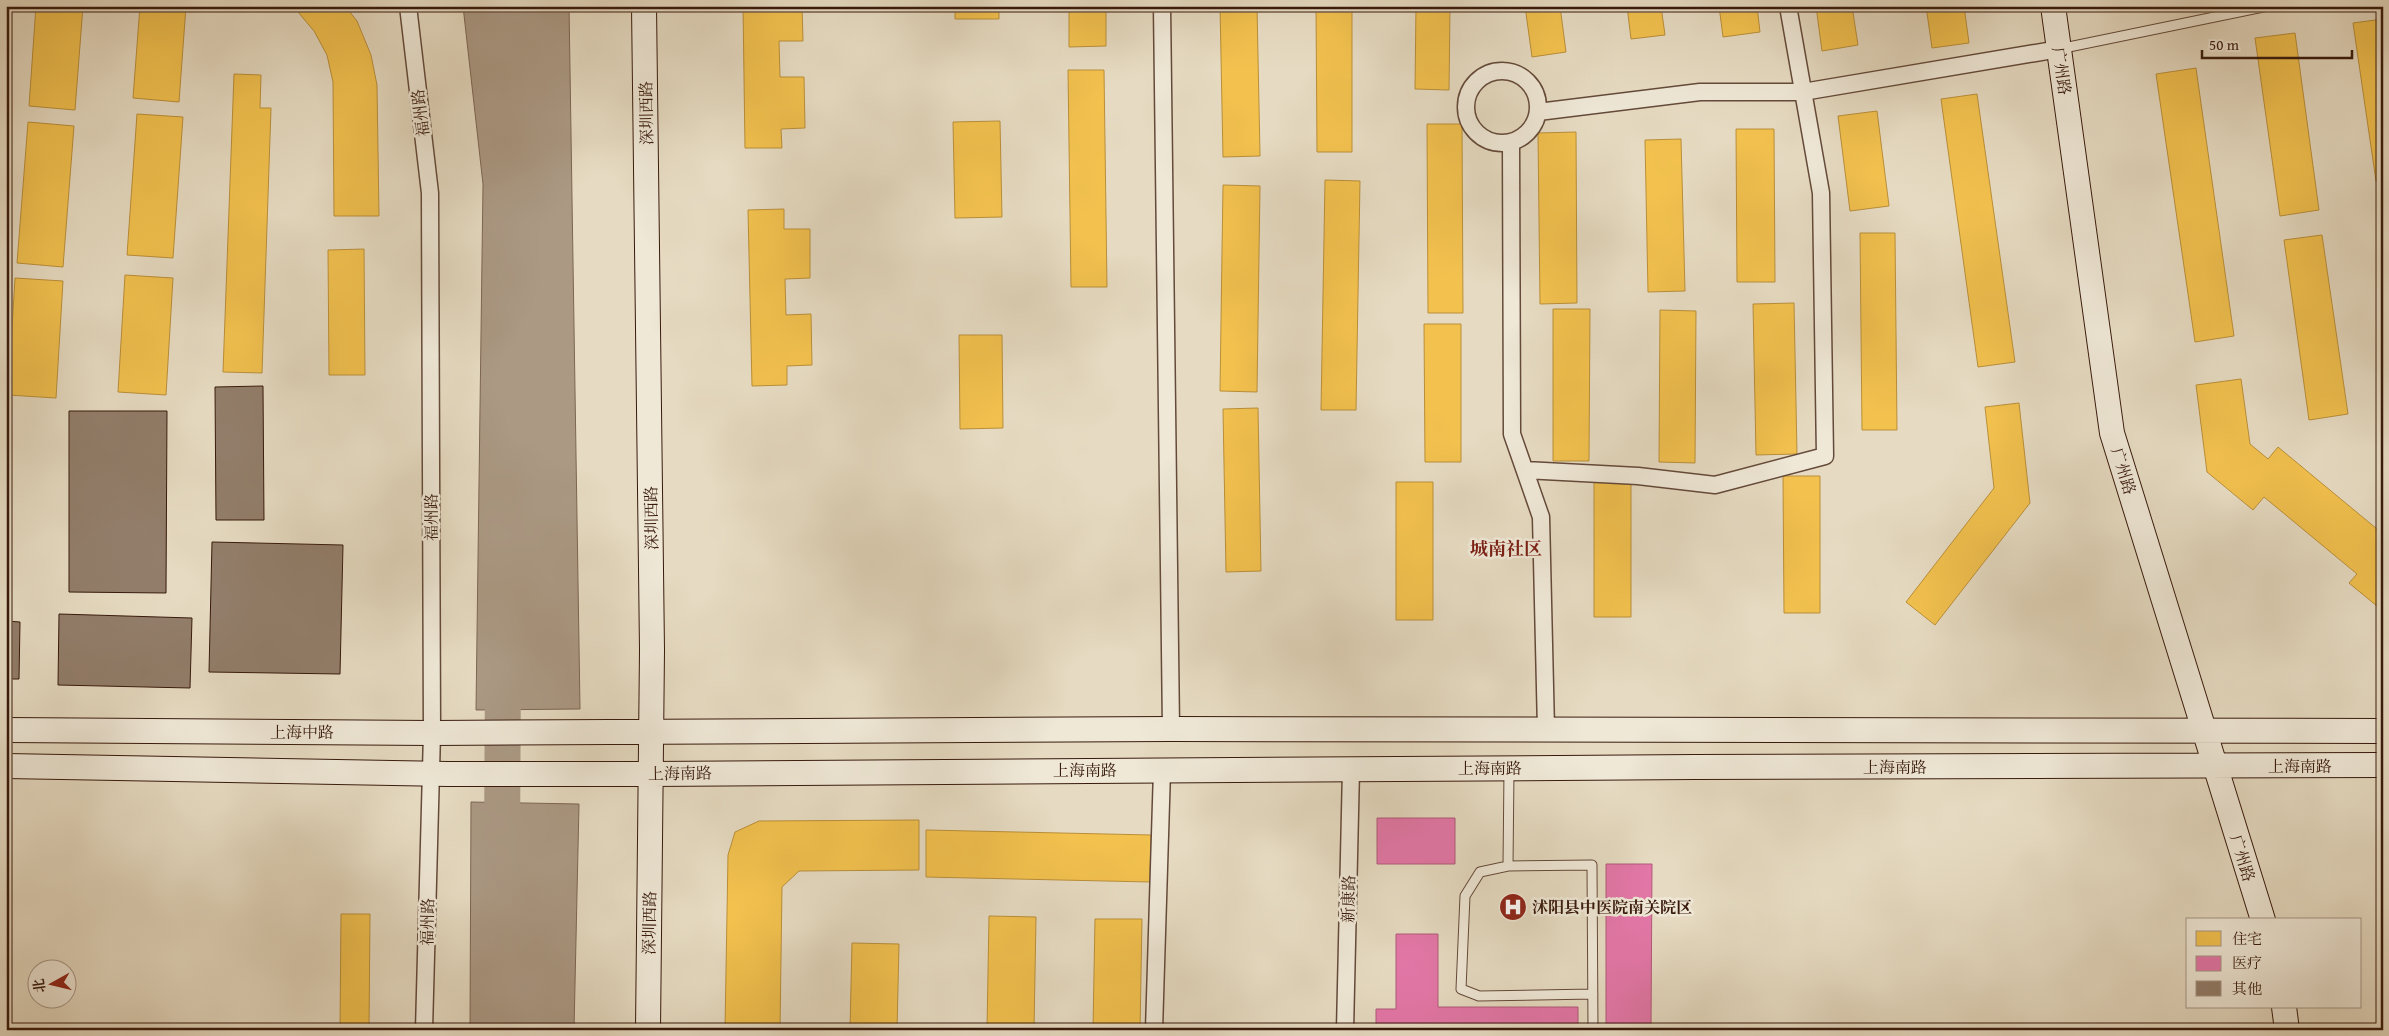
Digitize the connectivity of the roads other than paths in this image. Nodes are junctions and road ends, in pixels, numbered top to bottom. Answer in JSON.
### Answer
{"nodes":[{"id":1,"x":408,"y":6,"type":"edge"},
{"id":2,"x":644,"y":6,"type":"edge"},
{"id":3,"x":1162,"y":6,"type":"edge"},
{"id":4,"x":1788,"y":6,"type":"edge"},
{"id":5,"x":2053,"y":6,"type":"edge"},
{"id":6,"x":2268,"y":6,"type":"edge"},
{"id":7,"x":2059,"y":49,"type":"junction"},
{"id":8,"x":1803,"y":92,"type":"junction"},
{"id":9,"x":1538,"y":112,"type":"junction"},
{"id":10,"x":1511,"y":142,"type":"junction"},
{"id":11,"x":1525,"y":470,"type":"junction"},
{"id":12,"x":1171,"y":729,"type":"junction"},
{"id":13,"x":6,"y":730,"type":"edge"},
{"id":14,"x":1546,"y":730,"type":"junction"},
{"id":15,"x":2204,"y":731,"type":"junction"},
{"id":16,"x":2383,"y":731,"type":"edge"},
{"id":17,"x":652,"y":732,"type":"junction"},
{"id":18,"x":440,"y":733,"type":"junction"},
{"id":19,"x":6,"y":766,"type":"edge"},
{"id":20,"x":2215,"y":766,"type":"junction"},
{"id":21,"x":2383,"y":766,"type":"edge"},
{"id":22,"x":1509,"y":768,"type":"junction"},
{"id":23,"x":1351,"y":769,"type":"junction"},
{"id":24,"x":1162,"y":770,"type":"junction"},
{"id":25,"x":439,"y":774,"type":"junction"},
{"id":26,"x":651,"y":774,"type":"junction"},
{"id":27,"x":1508,"y":866,"type":"junction"},
{"id":28,"x":2262,"y":918,"type":"edge"},
{"id":29,"x":1592,"y":994,"type":"junction"},
{"id":30,"x":2284,"y":1008,"type":"edge"},
{"id":31,"x":424,"y":1030,"type":"edge"},
{"id":32,"x":648,"y":1030,"type":"edge"},
{"id":33,"x":1154,"y":1030,"type":"edge"},
{"id":34,"x":1345,"y":1030,"type":"edge"},
{"id":35,"x":1593,"y":1030,"type":"edge"},
{"id":36,"x":2287,"y":1030,"type":"edge"}],
"edges":[{"from":1,"to":18,"type":"street","name":"福州路"},
{"from":2,"to":17,"type":"main road","name":"深圳西路"},
{"from":3,"to":12,"type":"street"},
{"from":4,"to":8,"type":"street"},
{"from":5,"to":7,"type":"main road","name":"广州路"},
{"from":6,"to":7,"type":"lane"},
{"from":7,"to":8,"type":"street"},
{"from":7,"to":15,"type":"main road","name":"广州路"},
{"from":8,"to":9,"type":"street"},
{"from":8,"to":11,"type":"street"},
{"from":9,"to":10,"type":"street"},
{"from":9,"to":10,"type":"street"},
{"from":10,"to":11,"type":"street"},
{"from":11,"to":14,"type":"street"},
{"from":12,"to":14,"type":"main road"},
{"from":12,"to":17,"type":"main road"},
{"from":13,"to":18,"type":"main road","name":"上海中路"},
{"from":14,"to":15,"type":"main road"},
{"from":15,"to":16,"type":"main road"},
{"from":15,"to":20,"type":"main road","name":"广州路"},
{"from":17,"to":18,"type":"main road","name":"上海中路"},
{"from":17,"to":26,"type":"main road","name":"深圳西路"},
{"from":18,"to":25,"type":"street","name":"福州路"},
{"from":19,"to":25,"type":"main road"},
{"from":20,"to":21,"type":"main road","name":"上海南路"},
{"from":20,"to":22,"type":"main road","name":"上海南路"},
{"from":20,"to":28,"type":"main road","name":"广州路"},
{"from":22,"to":23,"type":"main road","name":"上海南路"},
{"from":22,"to":27,"type":"lane"},
{"from":23,"to":24,"type":"main road","name":"上海南路"},
{"from":23,"to":34,"type":"street","name":"新康路"},
{"from":24,"to":26,"type":"main road","name":"上海南路"},
{"from":24,"to":33,"type":"street"},
{"from":25,"to":26,"type":"main road","name":"上海南路"},
{"from":25,"to":31,"type":"street","name":"福州路"},
{"from":26,"to":32,"type":"main road","name":"深圳西路"},
{"from":27,"to":29,"type":"lane"},
{"from":27,"to":29,"type":"lane"},
{"from":29,"to":35,"type":"lane"},
{"from":30,"to":36,"type":"main road"}]}
